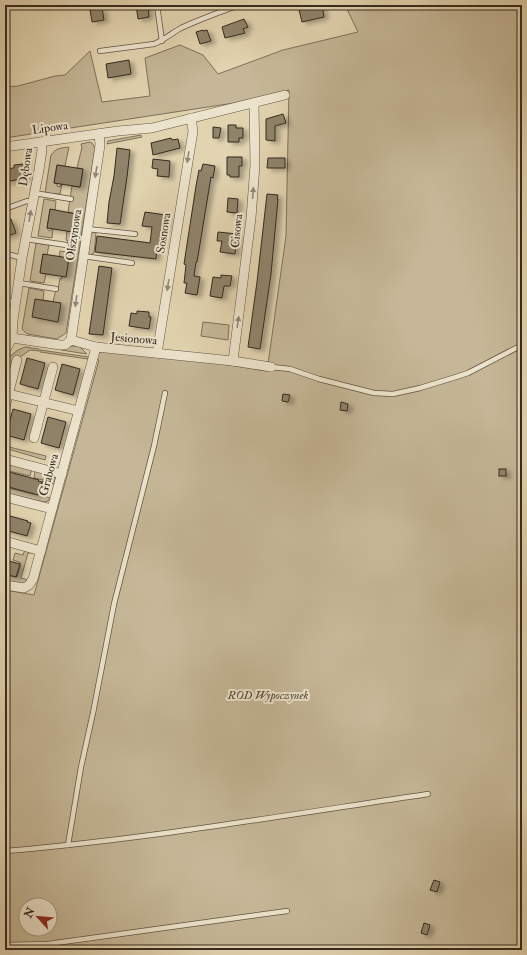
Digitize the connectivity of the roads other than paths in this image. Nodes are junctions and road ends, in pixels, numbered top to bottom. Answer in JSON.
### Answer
{"nodes":[{"id":1,"x":157,"y":5,"type":"edge"},
{"id":2,"x":240,"y":5,"type":"edge"},
{"id":3,"x":162,"y":41,"type":"junction"},
{"id":4,"x":100,"y":51,"type":"dead end"},
{"id":5,"x":285,"y":96,"type":"dead end"},
{"id":6,"x":254,"y":103,"type":"junction"},
{"id":7,"x":191,"y":118,"type":"junction"},
{"id":8,"x":99,"y":134,"type":"junction"},
{"id":9,"x":41,"y":142,"type":"junction"},
{"id":10,"x":5,"y":147,"type":"edge"},
{"id":11,"x":33,"y":197,"type":"junction"},
{"id":12,"x":71,"y":199,"type":"dead end"},
{"id":13,"x":5,"y":209,"type":"edge"},
{"id":14,"x":87,"y":229,"type":"junction"},
{"id":15,"x":135,"y":234,"type":"dead end"},
{"id":16,"x":26,"y":239,"type":"junction"},
{"id":17,"x":66,"y":245,"type":"dead end"},
{"id":18,"x":5,"y":256,"type":"edge"},
{"id":19,"x":83,"y":256,"type":"junction"},
{"id":20,"x":22,"y":258,"type":"junction"},
{"id":21,"x":132,"y":263,"type":"dead end"},
{"id":22,"x":19,"y":283,"type":"junction"},
{"id":23,"x":56,"y":289,"type":"dead end"},
{"id":24,"x":16,"y":302,"type":"junction"},
{"id":25,"x":5,"y":303,"type":"edge"},
{"id":26,"x":12,"y":338,"type":"junction"},
{"id":27,"x":71,"y":340,"type":"junction"},
{"id":28,"x":522,"y":345,"type":"edge"},
{"id":29,"x":96,"y":347,"type":"junction"},
{"id":30,"x":5,"y":351,"type":"edge"},
{"id":31,"x":157,"y":353,"type":"junction"},
{"id":32,"x":17,"y":360,"type":"dead end"},
{"id":33,"x":233,"y":361,"type":"junction"},
{"id":34,"x":52,"y":367,"type":"dead end"},
{"id":35,"x":271,"y":367,"type":"joint"},
{"id":36,"x":165,"y":393,"type":"dead end"},
{"id":37,"x":9,"y":394,"type":"junction"},
{"id":38,"x":44,"y":402,"type":"junction"},
{"id":39,"x":5,"y":407,"type":"edge"},
{"id":40,"x":79,"y":411,"type":"junction"},
{"id":41,"x":34,"y":438,"type":"dead end"},
{"id":42,"x":5,"y":459,"type":"edge"},
{"id":43,"x":62,"y":474,"type":"junction"},
{"id":44,"x":5,"y":497,"type":"edge"},
{"id":45,"x":52,"y":509,"type":"junction"},
{"id":46,"x":5,"y":540,"type":"edge"},
{"id":47,"x":41,"y":550,"type":"junction"},
{"id":48,"x":5,"y":585,"type":"edge"},
{"id":49,"x":428,"y":794,"type":"dead end"},
{"id":50,"x":68,"y":845,"type":"junction"},
{"id":51,"x":5,"y":850,"type":"edge"},
{"id":52,"x":288,"y":911,"type":"dead end"},
{"id":53,"x":5,"y":945,"type":"edge"}],
"edges":[{"from":1,"to":3,"type":"lane"},
{"from":2,"to":3,"type":"lane"},
{"from":3,"to":4,"type":"lane"},
{"from":5,"to":6,"type":"street","name":"Lipowa"},
{"from":6,"to":7,"type":"street","name":"Lipowa"},
{"from":33,"to":6,"type":"street","name":"Cisowa","one_way":true},
{"from":7,"to":8,"type":"street","name":"Lipowa"},
{"from":7,"to":31,"type":"street","name":"Sosnowa","one_way":true},
{"from":8,"to":9,"type":"street","name":"Lipowa"},
{"from":8,"to":14,"type":"street","name":"Olszynowa","one_way":true},
{"from":9,"to":10,"type":"street","name":"Lipowa"},
{"from":9,"to":11,"type":"street","name":"Dębowa"},
{"from":11,"to":12,"type":"lane"},
{"from":11,"to":13,"type":"lane"},
{"from":16,"to":11,"type":"street","name":"Dębowa","one_way":true},
{"from":14,"to":15,"type":"lane"},
{"from":14,"to":19,"type":"street","name":"Olszynowa"},
{"from":16,"to":17,"type":"lane"},
{"from":16,"to":20,"type":"street","name":"Dębowa"},
{"from":18,"to":20,"type":"lane"},
{"from":19,"to":21,"type":"lane"},
{"from":19,"to":27,"type":"street","name":"Olszynowa","one_way":true},
{"from":20,"to":22,"type":"street","name":"Dębowa"},
{"from":22,"to":23,"type":"lane"},
{"from":22,"to":24,"type":"street","name":"Dębowa"},
{"from":24,"to":25,"type":"lane"},
{"from":24,"to":26,"type":"street","name":"Dębowa"},
{"from":26,"to":27,"type":"street","name":"Jesionowa"},
{"from":26,"to":30,"type":"street"},
{"from":27,"to":29,"type":"street","name":"Jesionowa"},
{"from":28,"to":35,"type":"lane"},
{"from":29,"to":31,"type":"street","name":"Jesionowa"},
{"from":29,"to":40,"type":"street","name":"Grabowa"},
{"from":31,"to":33,"type":"street","name":"Jesionowa"},
{"from":32,"to":37,"type":"street"},
{"from":33,"to":35,"type":"street","name":"Jesionowa"},
{"from":34,"to":38,"type":"street"},
{"from":36,"to":50,"type":"lane"},
{"from":37,"to":38,"type":"street"},
{"from":37,"to":39,"type":"street"},
{"from":38,"to":40,"type":"street"},
{"from":38,"to":41,"type":"street"},
{"from":40,"to":43,"type":"street","name":"Grabowa"},
{"from":42,"to":43,"type":"street"},
{"from":43,"to":45,"type":"street","name":"Grabowa"},
{"from":44,"to":45,"type":"street"},
{"from":45,"to":47,"type":"street","name":"Grabowa"},
{"from":46,"to":47,"type":"street"},
{"from":47,"to":48,"type":"street","name":"Grabowa"},
{"from":49,"to":50,"type":"lane"},
{"from":50,"to":51,"type":"lane"},
{"from":52,"to":53,"type":"lane"}]}
